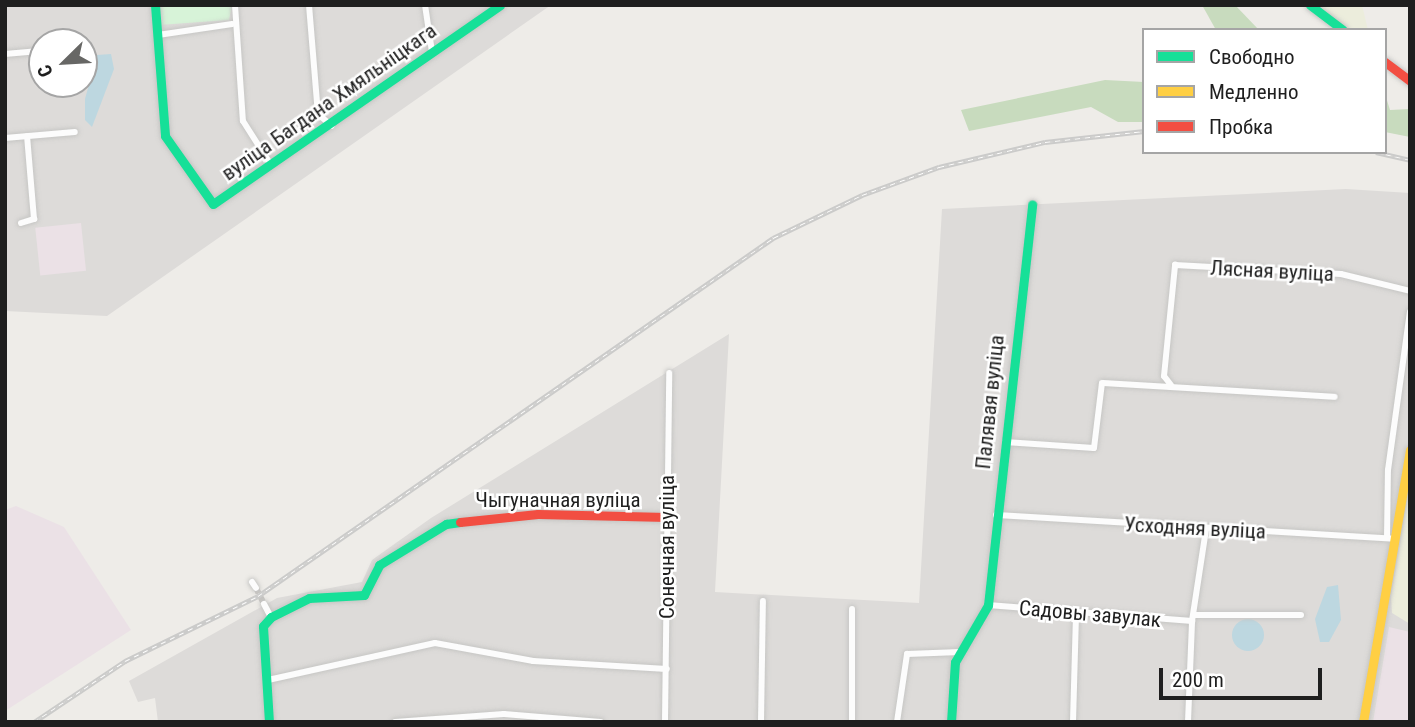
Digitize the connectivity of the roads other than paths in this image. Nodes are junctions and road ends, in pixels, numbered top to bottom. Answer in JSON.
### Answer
{"nodes":[{"id":1,"x":155,"y":5,"type":"edge"},
{"id":2,"x":235,"y":5,"type":"edge"},
{"id":3,"x":309,"y":5,"type":"edge"},
{"id":4,"x":425,"y":5,"type":"edge"},
{"id":5,"x":500,"y":5,"type":"edge"},
{"id":6,"x":1310,"y":5,"type":"edge"},
{"id":7,"x":232,"y":24,"type":"junction"},
{"id":8,"x":1340,"y":28,"type":"edge"},
{"id":9,"x":158,"y":35,"type":"junction"},
{"id":10,"x":28,"y":52,"type":"edge"},
{"id":11,"x":432,"y":52,"type":"junction"},
{"id":12,"x":5,"y":54,"type":"edge"},
{"id":13,"x":1387,"y":64,"type":"edge"},
{"id":14,"x":1410,"y":81,"type":"edge"},
{"id":15,"x":332,"y":126,"type":"junction"},
{"id":16,"x":75,"y":132,"type":"dead end"},
{"id":17,"x":27,"y":136,"type":"junction"},
{"id":18,"x":5,"y":138,"type":"edge"},
{"id":19,"x":271,"y":165,"type":"junction"},
{"id":20,"x":1032,"y":204,"type":"dead end"},
{"id":21,"x":21,"y":222,"type":"dead end"},
{"id":22,"x":1410,"y":291,"type":"edge"},
{"id":23,"x":1410,"y":312,"type":"edge"},
{"id":24,"x":669,"y":373,"type":"dead end"},
{"id":25,"x":1164,"y":376,"type":"junction"},
{"id":26,"x":1171,"y":385,"type":"junction"},
{"id":27,"x":1147,"y":386,"type":"junction"},
{"id":28,"x":1335,"y":397,"type":"dead end"},
{"id":29,"x":1003,"y":442,"type":"junction"},
{"id":30,"x":1410,"y":450,"type":"edge"},
{"id":31,"x":996,"y":515,"type":"junction"},
{"id":32,"x":667,"y":517,"type":"junction"},
{"id":33,"x":1206,"y":529,"type":"junction"},
{"id":34,"x":1391,"y":538,"type":"junction"},
{"id":35,"x":764,"y":601,"type":"dead end"},
{"id":36,"x":264,"y":604,"type":"tunnel mouth"},
{"id":37,"x":988,"y":605,"type":"junction"},
{"id":38,"x":852,"y":609,"type":"dead end"},
{"id":39,"x":1076,"y":613,"type":"junction"},
{"id":40,"x":1301,"y":615,"type":"dead end"},
{"id":41,"x":271,"y":617,"type":"junction"},
{"id":42,"x":1193,"y":618,"type":"junction"},
{"id":43,"x":960,"y":652,"type":"junction"},
{"id":44,"x":667,"y":669,"type":"junction"},
{"id":45,"x":268,"y":680,"type":"junction"},
{"id":46,"x":269,"y":722,"type":"edge"},
{"id":47,"x":395,"y":722,"type":"edge"},
{"id":48,"x":601,"y":722,"type":"edge"},
{"id":49,"x":665,"y":722,"type":"edge"},
{"id":50,"x":761,"y":722,"type":"edge"},
{"id":51,"x":852,"y":722,"type":"edge"},
{"id":52,"x":897,"y":722,"type":"edge"},
{"id":53,"x":951,"y":722,"type":"edge"},
{"id":54,"x":1073,"y":722,"type":"edge"},
{"id":55,"x":1188,"y":722,"type":"edge"},
{"id":56,"x":1363,"y":722,"type":"edge"}],
"edges":[{"from":1,"to":9,"type":"street"},
{"from":2,"to":7,"type":"street"},
{"from":3,"to":15,"type":"street"},
{"from":4,"to":11,"type":"street"},
{"from":5,"to":11,"type":"street","name":"вуліца Багдана Хмяльніцкага"},
{"from":6,"to":8,"type":"street"},
{"from":7,"to":9,"type":"street"},
{"from":7,"to":19,"type":"street"},
{"from":9,"to":19,"type":"street","name":"вуліца Багдана Хмяльніцкага"},
{"from":10,"to":12,"type":"street"},
{"from":11,"to":15,"type":"street","name":"вуліца Багдана Хмяльніцкага"},
{"from":13,"to":14,"type":"street"},
{"from":15,"to":19,"type":"street","name":"вуліца Багдана Хмяльніцкага"},
{"from":16,"to":17,"type":"street"},
{"from":17,"to":18,"type":"street"},
{"from":17,"to":21,"type":"street"},
{"from":20,"to":29,"type":"street","name":"Палявая вуліца"},
{"from":22,"to":25,"type":"street","name":"Лясная вуліца"},
{"from":23,"to":34,"type":"street"},
{"from":24,"to":32,"type":"street","name":"Сонечная вуліца"},
{"from":25,"to":26,"type":"street"},
{"from":25,"to":27,"type":"street"},
{"from":26,"to":27,"type":"street"},
{"from":26,"to":28,"type":"street"},
{"from":27,"to":29,"type":"street"},
{"from":29,"to":31,"type":"street","name":"Палявая вуліца"},
{"from":30,"to":34,"type":"street"},
{"from":31,"to":33,"type":"street","name":"Усходняя вуліца"},
{"from":31,"to":37,"type":"street","name":"Палявая вуліца"},
{"from":32,"to":41,"type":"street","name":"Чыгуначная вуліца"},
{"from":32,"to":44,"type":"street","name":"Сонечная вуліца"},
{"from":33,"to":34,"type":"street","name":"Усходняя вуліца"},
{"from":33,"to":42,"type":"street"},
{"from":34,"to":56,"type":"street"},
{"from":35,"to":50,"type":"street"},
{"from":36,"to":41,"type":"street"},
{"from":37,"to":39,"type":"street","name":"Садовы завулак"},
{"from":37,"to":43,"type":"street"},
{"from":38,"to":51,"type":"street"},
{"from":39,"to":42,"type":"street","name":"Садовы завулак"},
{"from":39,"to":54,"type":"street"},
{"from":40,"to":42,"type":"street","name":"Садовы завулак"},
{"from":41,"to":45,"type":"street"},
{"from":42,"to":55,"type":"street"},
{"from":43,"to":52,"type":"street"},
{"from":43,"to":53,"type":"street"},
{"from":44,"to":45,"type":"street"},
{"from":44,"to":49,"type":"street","name":"Сонечная вуліца"},
{"from":45,"to":46,"type":"street"},
{"from":47,"to":48,"type":"street"}]}
